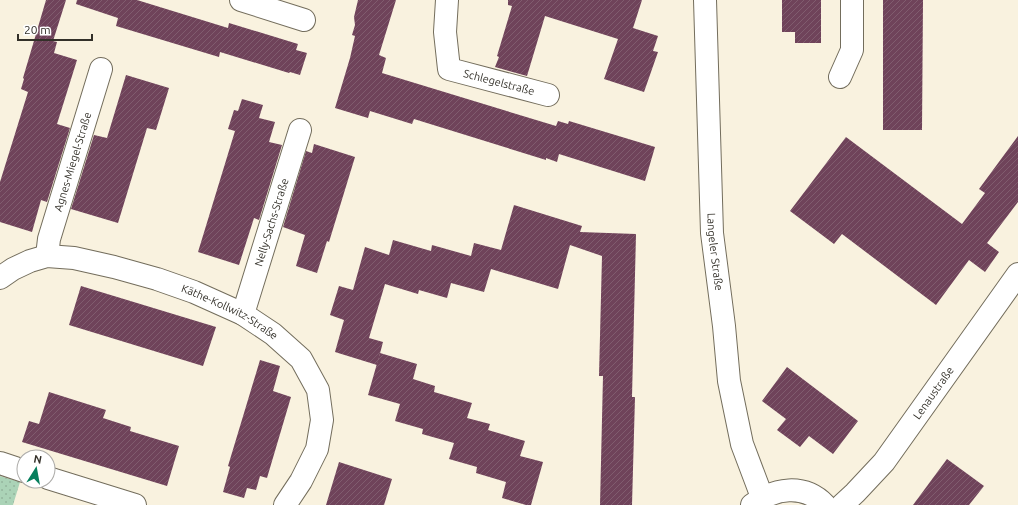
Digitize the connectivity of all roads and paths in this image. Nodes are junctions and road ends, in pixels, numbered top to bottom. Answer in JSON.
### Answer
{"nodes":[{"id":1,"x":241,"y":0,"type":"edge"},
{"id":2,"x":447,"y":0,"type":"edge"},
{"id":3,"x":705,"y":0,"type":"edge"},
{"id":4,"x":852,"y":0,"type":"edge"},
{"id":5,"x":304,"y":20,"type":"dead end"},
{"id":6,"x":101,"y":69,"type":"dead end"},
{"id":7,"x":840,"y":77,"type":"dead end"},
{"id":8,"x":548,"y":95,"type":"dead end"},
{"id":9,"x":300,"y":130,"type":"dead end"},
{"id":10,"x":48,"y":256,"type":"junction"},
{"id":11,"x":1018,"y":274,"type":"edge"},
{"id":12,"x":0,"y":278,"type":"edge"},
{"id":13,"x":243,"y":314,"type":"junction"},
{"id":14,"x":0,"y":463,"type":"edge"},
{"id":15,"x":16,"y":468,"type":"edge"},
{"id":16,"x":56,"y":480,"type":"edge"},
{"id":17,"x":757,"y":501,"type":"edge"},
{"id":18,"x":135,"y":505,"type":"edge"},
{"id":19,"x":285,"y":505,"type":"edge"},
{"id":20,"x":825,"y":505,"type":"edge"},
{"id":21,"x":842,"y":505,"type":"edge"}],
"edges":[{"from":1,"to":5,"type":"street"},
{"from":2,"to":8,"type":"street","name":"Schlegelstraße"},
{"from":3,"to":17,"type":"street","name":"Langeler Straße"},
{"from":4,"to":7,"type":"street"},
{"from":6,"to":10,"type":"street","name":"Agnes-Miegel-Straße"},
{"from":9,"to":13,"type":"street","name":"Nelly-Sachs-Straße"},
{"from":10,"to":12,"type":"street","name":"Käthe-Kollwitz-Straße"},
{"from":10,"to":13,"type":"street","name":"Käthe-Kollwitz-Straße"},
{"from":11,"to":21,"type":"street","name":"Lenaustraße"},
{"from":13,"to":19,"type":"street","name":"Käthe-Kollwitz-Straße"},
{"from":14,"to":15,"type":"street"},
{"from":16,"to":18,"type":"street"},
{"from":17,"to":20,"type":"street"}]}
